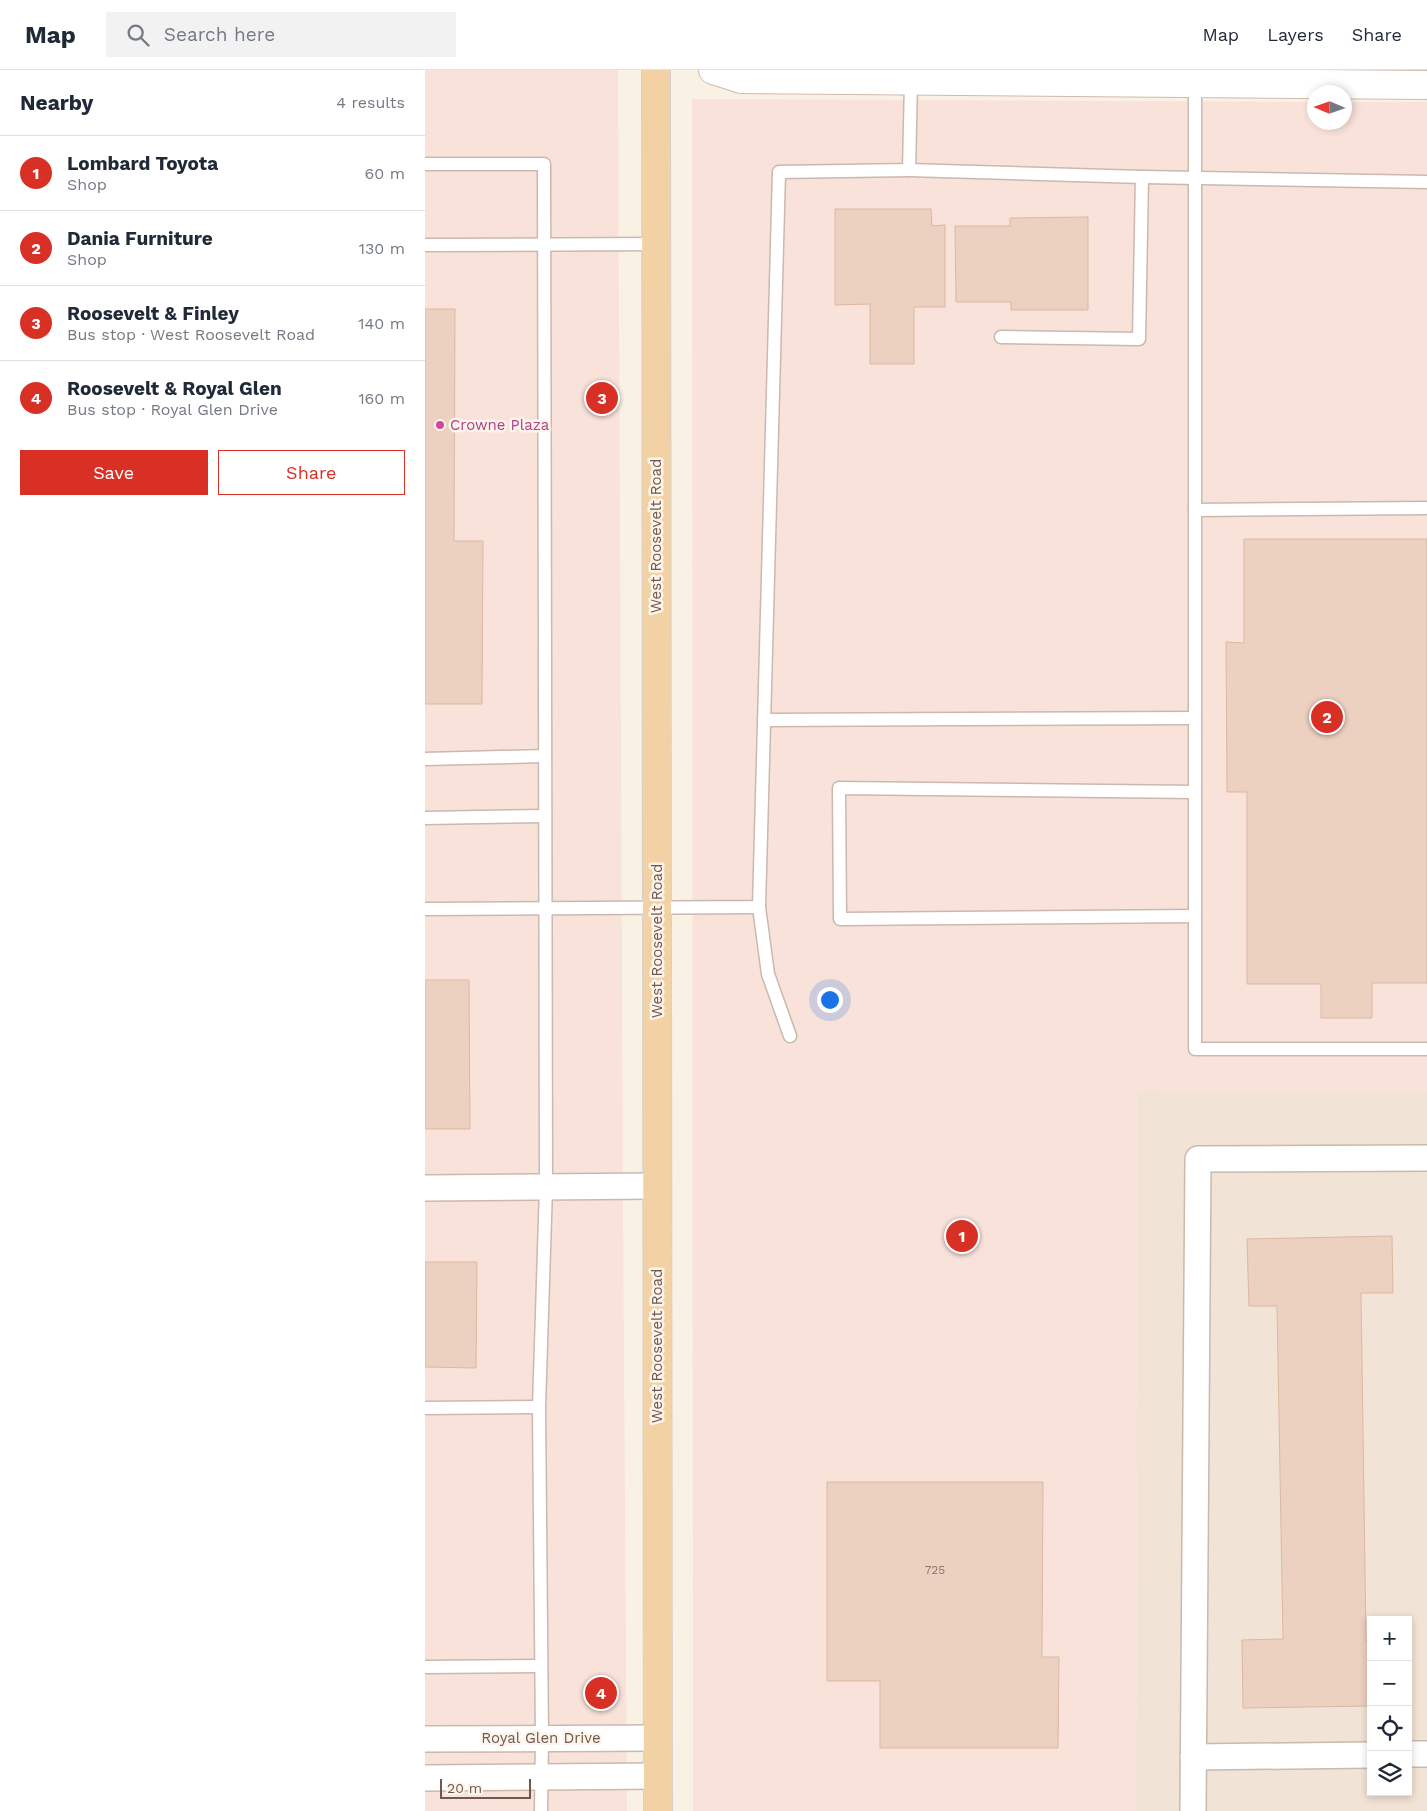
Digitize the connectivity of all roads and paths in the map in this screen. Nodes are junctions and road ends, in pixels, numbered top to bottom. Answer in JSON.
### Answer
{"nodes":[{"id":1,"x":656,"y":70,"type":"edge"},
{"id":2,"x":713,"y":70,"type":"edge"},
{"id":3,"x":911,"y":81,"type":"junction"},
{"id":4,"x":1195,"y":83,"type":"junction"},
{"id":5,"x":1427,"y":85,"type":"edge"},
{"id":6,"x":425,"y":164,"type":"edge"},
{"id":7,"x":909,"y":170,"type":"junction"},
{"id":8,"x":1141,"y":177,"type":"junction"},
{"id":9,"x":1195,"y":178,"type":"junction"},
{"id":10,"x":1427,"y":182,"type":"edge"},
{"id":11,"x":656,"y":244,"type":"junction"},
{"id":12,"x":425,"y":245,"type":"edge"},
{"id":13,"x":544,"y":245,"type":"junction"},
{"id":14,"x":1001,"y":336,"type":"dead end"},
{"id":15,"x":1427,"y":508,"type":"edge"},
{"id":16,"x":1195,"y":510,"type":"junction"},
{"id":17,"x":1195,"y":718,"type":"junction"},
{"id":18,"x":764,"y":720,"type":"junction"},
{"id":19,"x":545,"y":756,"type":"junction"},
{"id":20,"x":425,"y":758,"type":"edge"},
{"id":21,"x":1195,"y":792,"type":"junction"},
{"id":22,"x":545,"y":816,"type":"junction"},
{"id":23,"x":425,"y":818,"type":"edge"},
{"id":24,"x":759,"y":907,"type":"junction"},
{"id":25,"x":544,"y":908,"type":"junction"},
{"id":26,"x":657,"y":908,"type":"junction"},
{"id":27,"x":425,"y":909,"type":"edge"},
{"id":28,"x":1195,"y":916,"type":"junction"},
{"id":29,"x":790,"y":1036,"type":"dead end"},
{"id":30,"x":1427,"y":1049,"type":"edge"},
{"id":31,"x":1427,"y":1158,"type":"edge"},
{"id":32,"x":546,"y":1186,"type":"junction"},
{"id":33,"x":657,"y":1186,"type":"junction"},
{"id":34,"x":425,"y":1188,"type":"edge"},
{"id":35,"x":539,"y":1406,"type":"junction"},
{"id":36,"x":425,"y":1408,"type":"edge"},
{"id":37,"x":425,"y":1666,"type":"edge"},
{"id":38,"x":541,"y":1666,"type":"junction"},
{"id":39,"x":542,"y":1738,"type":"junction"},
{"id":40,"x":658,"y":1738,"type":"junction"},
{"id":41,"x":425,"y":1739,"type":"edge"},
{"id":42,"x":1412,"y":1754,"type":"edge"},
{"id":43,"x":1427,"y":1754,"type":"edge"},
{"id":44,"x":1367,"y":1755,"type":"edge"},
{"id":45,"x":1193,"y":1757,"type":"junction"},
{"id":46,"x":658,"y":1776,"type":"junction"},
{"id":47,"x":541,"y":1777,"type":"junction"},
{"id":48,"x":425,"y":1778,"type":"edge"},
{"id":49,"x":541,"y":1811,"type":"edge"},
{"id":50,"x":658,"y":1811,"type":"edge"},
{"id":51,"x":1193,"y":1811,"type":"edge"}],
"edges":[{"from":1,"to":11,"type":"main road","name":"West Roosevelt Road"},
{"from":2,"to":3,"type":"main road"},
{"from":3,"to":4,"type":"main road"},
{"from":3,"to":7,"type":"lane"},
{"from":4,"to":5,"type":"main road"},
{"from":4,"to":9,"type":"lane"},
{"from":6,"to":13,"type":"lane"},
{"from":7,"to":8,"type":"lane"},
{"from":7,"to":18,"type":"lane"},
{"from":8,"to":9,"type":"lane"},
{"from":8,"to":14,"type":"lane"},
{"from":9,"to":10,"type":"lane"},
{"from":9,"to":16,"type":"lane"},
{"from":11,"to":13,"type":"lane"},
{"from":11,"to":26,"type":"main road","name":"West Roosevelt Road"},
{"from":12,"to":13,"type":"lane"},
{"from":13,"to":19,"type":"lane"},
{"from":15,"to":16,"type":"lane"},
{"from":16,"to":17,"type":"lane"},
{"from":17,"to":18,"type":"lane"},
{"from":17,"to":21,"type":"lane"},
{"from":18,"to":24,"type":"lane"},
{"from":19,"to":20,"type":"lane"},
{"from":19,"to":22,"type":"lane"},
{"from":21,"to":28,"type":"lane"},
{"from":21,"to":28,"type":"lane"},
{"from":22,"to":23,"type":"lane"},
{"from":22,"to":25,"type":"lane"},
{"from":24,"to":26,"type":"lane"},
{"from":24,"to":29,"type":"lane"},
{"from":25,"to":26,"type":"lane"},
{"from":25,"to":27,"type":"lane"},
{"from":25,"to":32,"type":"lane"},
{"from":26,"to":33,"type":"main road","name":"West Roosevelt Road"},
{"from":28,"to":30,"type":"lane"},
{"from":31,"to":45,"type":"street"},
{"from":32,"to":33,"type":"street"},
{"from":32,"to":34,"type":"street"},
{"from":32,"to":35,"type":"lane"},
{"from":33,"to":40,"type":"main road","name":"West Roosevelt Road"},
{"from":35,"to":36,"type":"lane"},
{"from":35,"to":38,"type":"lane"},
{"from":37,"to":38,"type":"lane"},
{"from":38,"to":39,"type":"lane"},
{"from":39,"to":40,"type":"street","name":"Royal Glen Drive"},
{"from":39,"to":41,"type":"street","name":"Royal Glen Drive"},
{"from":39,"to":47,"type":"lane"},
{"from":40,"to":46,"type":"main road","name":"West Roosevelt Road"},
{"from":42,"to":43,"type":"street"},
{"from":44,"to":45,"type":"street"},
{"from":45,"to":51,"type":"street"},
{"from":46,"to":47,"type":"street"},
{"from":46,"to":50,"type":"main road","name":"West Roosevelt Road"},
{"from":47,"to":48,"type":"street"},
{"from":47,"to":49,"type":"lane"}]}
